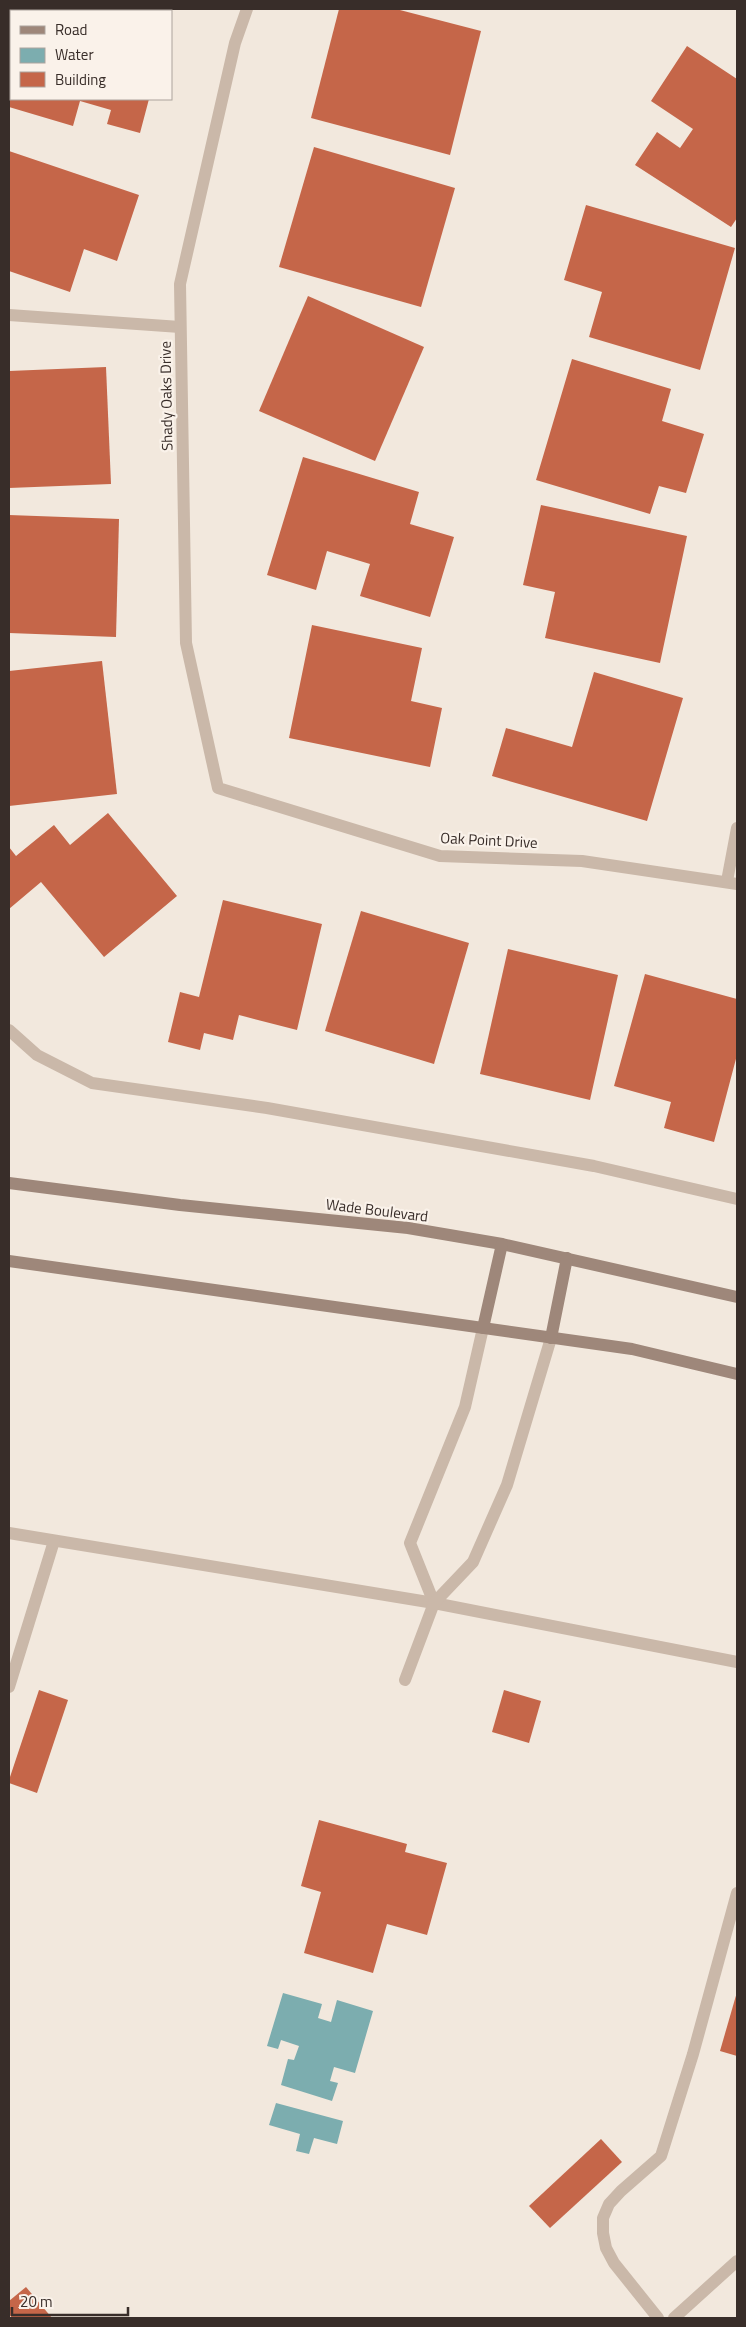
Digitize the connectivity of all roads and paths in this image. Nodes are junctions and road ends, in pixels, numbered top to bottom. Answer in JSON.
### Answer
{"nodes":[{"id":1,"x":247,"y":9,"type":"edge"},
{"id":2,"x":9,"y":315,"type":"edge"},
{"id":3,"x":180,"y":327,"type":"junction"},
{"id":4,"x":218,"y":788,"type":"joint"},
{"id":5,"x":737,"y":828,"type":"edge"},
{"id":6,"x":732,"y":882,"type":"edge"},
{"id":7,"x":9,"y":1030,"type":"edge"},
{"id":8,"x":9,"y":1183,"type":"edge"},
{"id":9,"x":737,"y":1199,"type":"edge"},
{"id":10,"x":502,"y":1244,"type":"junction"},
{"id":11,"x":567,"y":1258,"type":"junction"},
{"id":12,"x":9,"y":1261,"type":"edge"},
{"id":13,"x":737,"y":1297,"type":"edge"},
{"id":14,"x":483,"y":1328,"type":"junction"},
{"id":15,"x":551,"y":1338,"type":"junction"},
{"id":16,"x":737,"y":1374,"type":"edge"},
{"id":17,"x":9,"y":1533,"type":"edge"},
{"id":18,"x":54,"y":1541,"type":"junction"},
{"id":19,"x":434,"y":1603,"type":"junction"},
{"id":20,"x":737,"y":1662,"type":"edge"},
{"id":21,"x":405,"y":1680,"type":"dead end"},
{"id":22,"x":9,"y":1687,"type":"edge"},
{"id":23,"x":737,"y":1893,"type":"edge"},
{"id":24,"x":737,"y":2261,"type":"edge"},
{"id":25,"x":658,"y":2318,"type":"edge"},
{"id":26,"x":674,"y":2318,"type":"edge"}],
"edges":[{"from":1,"to":3,"type":"street","name":"Shady Oaks Drive"},
{"from":2,"to":3,"type":"street"},
{"from":3,"to":4,"type":"street","name":"Shady Oaks Drive"},
{"from":4,"to":6,"type":"street","name":"Oak Point Drive"},
{"from":5,"to":6,"type":"street"},
{"from":7,"to":9,"type":"street"},
{"from":8,"to":10,"type":"street","name":"Wade Boulevard"},
{"from":10,"to":11,"type":"street","name":"Wade Boulevard"},
{"from":10,"to":14,"type":"street"},
{"from":11,"to":13,"type":"street","name":"Wade Boulevard"},
{"from":11,"to":15,"type":"street"},
{"from":12,"to":14,"type":"street"},
{"from":14,"to":15,"type":"street"},
{"from":14,"to":19,"type":"street"},
{"from":15,"to":16,"type":"street"},
{"from":15,"to":19,"type":"street"},
{"from":17,"to":18,"type":"street"},
{"from":18,"to":19,"type":"street"},
{"from":18,"to":22,"type":"street"},
{"from":19,"to":20,"type":"street"},
{"from":19,"to":21,"type":"street"},
{"from":23,"to":25,"type":"street"},
{"from":24,"to":26,"type":"street"}]}
